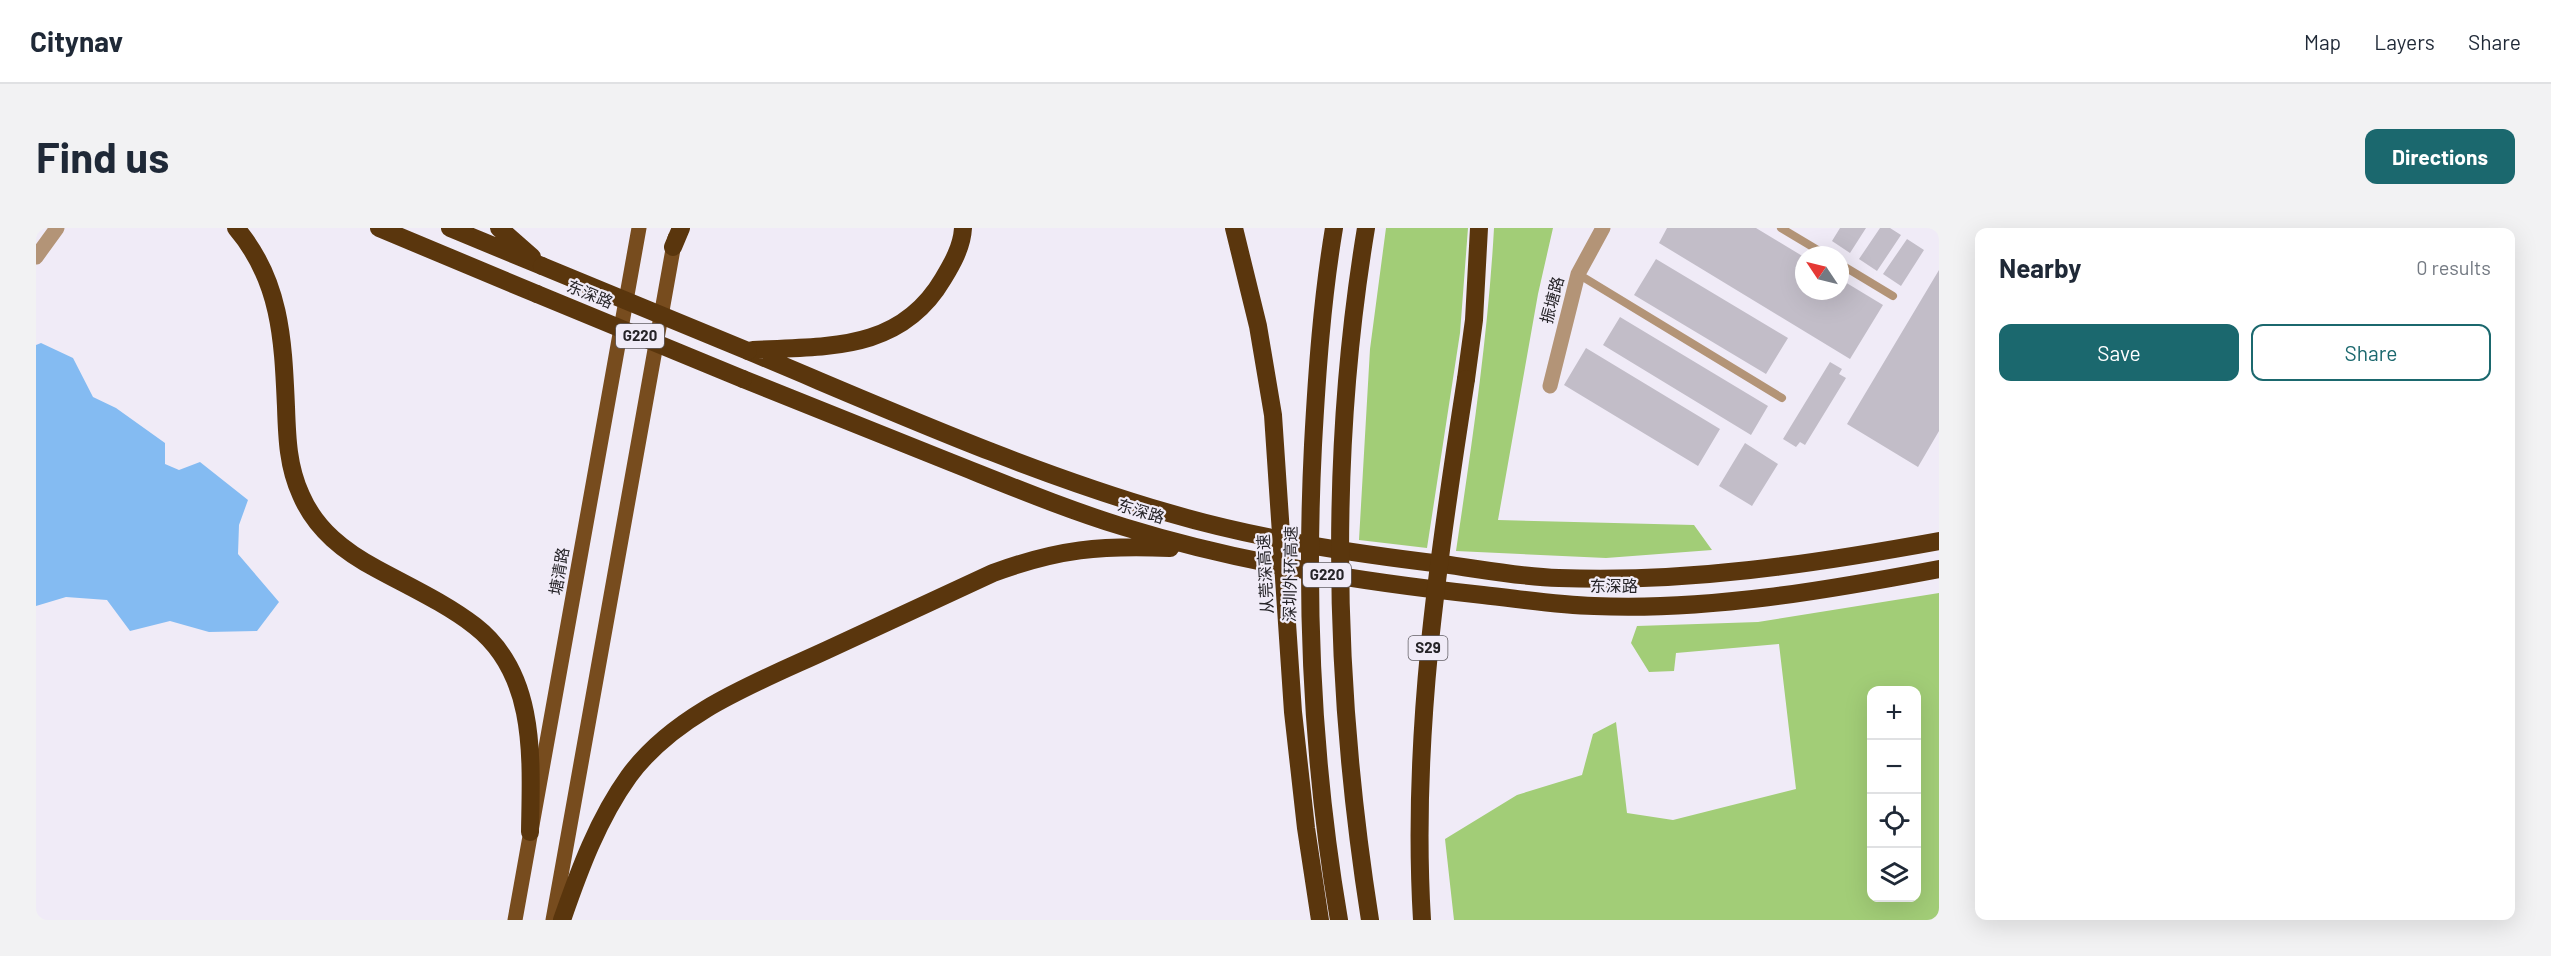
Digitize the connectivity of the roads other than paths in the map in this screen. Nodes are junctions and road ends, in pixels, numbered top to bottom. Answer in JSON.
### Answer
{"nodes":[{"id":1,"x":57,"y":228,"type":"edge"},
{"id":2,"x":236,"y":228,"type":"edge"},
{"id":3,"x":380,"y":228,"type":"edge"},
{"id":4,"x":450,"y":228,"type":"edge"},
{"id":5,"x":499,"y":228,"type":"edge"},
{"id":6,"x":639,"y":228,"type":"edge"},
{"id":7,"x":679,"y":228,"type":"edge"},
{"id":8,"x":963,"y":228,"type":"edge"},
{"id":9,"x":1234,"y":228,"type":"edge"},
{"id":10,"x":1334,"y":228,"type":"edge"},
{"id":11,"x":1366,"y":228,"type":"edge"},
{"id":12,"x":1479,"y":228,"type":"edge"},
{"id":13,"x":1603,"y":228,"type":"edge"},
{"id":14,"x":1781,"y":228,"type":"edge"},
{"id":15,"x":1811,"y":246,"type":"edge"},
{"id":16,"x":674,"y":247,"type":"joint"},
{"id":17,"x":36,"y":257,"type":"edge"},
{"id":18,"x":542,"y":266,"type":"junction"},
{"id":19,"x":1849,"y":269,"type":"edge"},
{"id":20,"x":1578,"y":274,"type":"junction"},
{"id":21,"x":1893,"y":296,"type":"dead end"},
{"id":22,"x":748,"y":351,"type":"junction"},
{"id":23,"x":1550,"y":386,"type":"dead end"},
{"id":24,"x":1782,"y":398,"type":"dead end"},
{"id":25,"x":1939,"y":540,"type":"edge"},
{"id":26,"x":1206,"y":549,"type":"junction"},
{"id":27,"x":1939,"y":569,"type":"edge"},
{"id":28,"x":531,"y":832,"type":"junction"},
{"id":29,"x":515,"y":920,"type":"edge"},
{"id":30,"x":553,"y":920,"type":"edge"},
{"id":31,"x":562,"y":920,"type":"edge"},
{"id":32,"x":1320,"y":920,"type":"edge"},
{"id":33,"x":1339,"y":920,"type":"edge"},
{"id":34,"x":1370,"y":920,"type":"edge"},
{"id":35,"x":1422,"y":920,"type":"edge"}],
"edges":[{"from":1,"to":17,"type":"street"},
{"from":2,"to":28,"type":"highway"},
{"from":3,"to":26,"type":"highway","name":"东深路","number":"G220","bridge":true},
{"from":4,"to":18,"type":"highway","name":"东深路","number":"G220"},
{"from":5,"to":18,"type":"highway"},
{"from":6,"to":28,"type":"main road","name":"塘清路"},
{"from":7,"to":16,"type":"highway"},
{"from":8,"to":22,"type":"highway"},
{"from":9,"to":32,"type":"highway","name":"从莞深高速","bridge":true},
{"from":10,"to":33,"type":"highway","name":"深圳外环高速","bridge":true},
{"from":11,"to":34,"type":"highway","bridge":true},
{"from":12,"to":35,"type":"highway","number":"S29","bridge":true},
{"from":13,"to":20,"type":"street","name":"振塘路"},
{"from":14,"to":15,"type":"lane"},
{"from":16,"to":30,"type":"main road"},
{"from":18,"to":22,"type":"highway","name":"东深路","number":"G220","bridge":true},
{"from":19,"to":21,"type":"lane"},
{"from":20,"to":23,"type":"street","name":"振塘路"},
{"from":20,"to":24,"type":"lane"},
{"from":22,"to":25,"type":"highway","name":"东深路","number":"G220"},
{"from":26,"to":27,"type":"highway","name":"东深路","number":"G220"},
{"from":26,"to":31,"type":"highway"},
{"from":28,"to":29,"type":"main road","name":"塘清路"}]}
